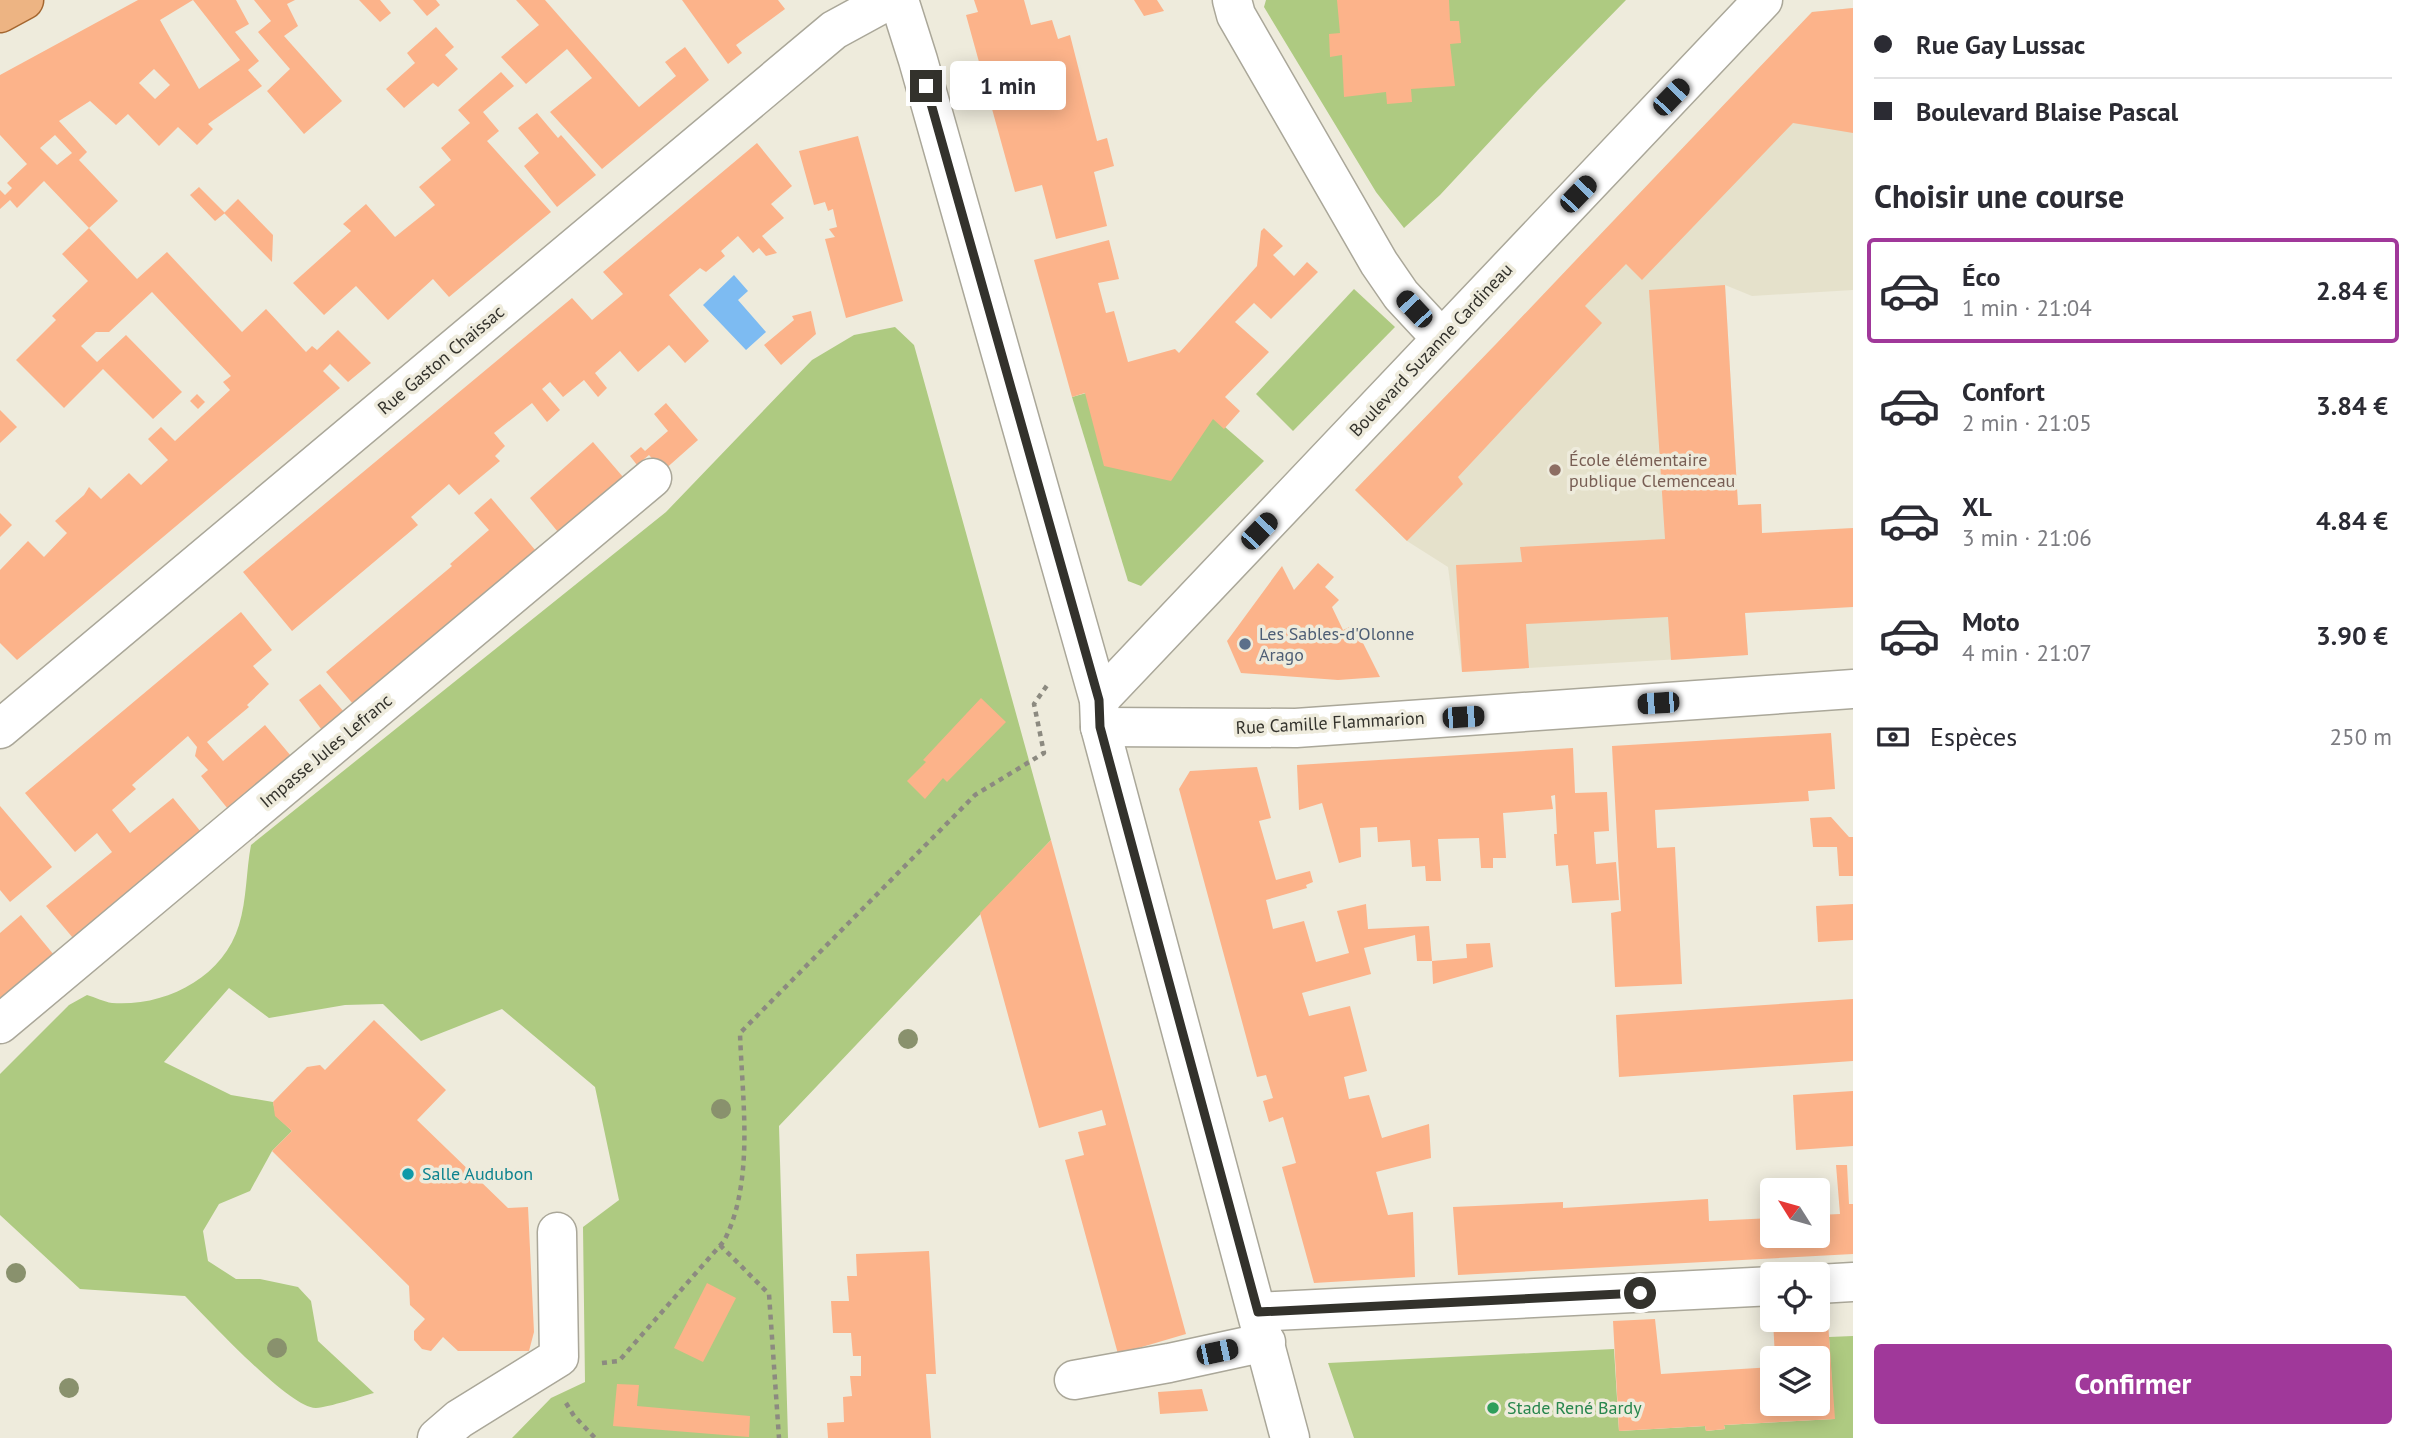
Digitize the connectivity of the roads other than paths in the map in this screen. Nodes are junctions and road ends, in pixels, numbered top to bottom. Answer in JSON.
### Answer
{"nodes":[{"id":1,"x":24,"y":0,"type":"edge"},
{"id":2,"x":890,"y":0,"type":"edge"},
{"id":3,"x":899,"y":0,"type":"edge"},
{"id":4,"x":1232,"y":0,"type":"edge"},
{"id":5,"x":1763,"y":0,"type":"edge"},
{"id":6,"x":0,"y":13,"type":"edge"},
{"id":7,"x":1441,"y":338,"type":"junction"},
{"id":8,"x":652,"y":478,"type":"dead end"},
{"id":9,"x":1853,"y":690,"type":"edge"},
{"id":10,"x":1100,"y":714,"type":"junction"},
{"id":11,"x":0,"y":729,"type":"edge"},
{"id":12,"x":0,"y":1024,"type":"edge"},
{"id":13,"x":557,"y":1232,"type":"dead end"},
{"id":14,"x":1853,"y":1282,"type":"edge"},
{"id":15,"x":1830,"y":1283,"type":"edge"},
{"id":16,"x":1760,"y":1287,"type":"edge"},
{"id":17,"x":1262,"y":1327,"type":"junction"},
{"id":18,"x":1074,"y":1380,"type":"dead end"},
{"id":19,"x":437,"y":1438,"type":"edge"},
{"id":20,"x":1290,"y":1438,"type":"edge"}],
"edges":[{"from":1,"to":6,"type":"main road"},
{"from":2,"to":11,"type":"street","name":"Rue Gaston Chaissac"},
{"from":3,"to":10,"type":"street"},
{"from":4,"to":7,"type":"street"},
{"from":5,"to":7,"type":"street","name":"Boulevard Suzanne Cardineau"},
{"from":7,"to":10,"type":"street","name":"Boulevard Suzanne Cardineau"},
{"from":8,"to":12,"type":"street","name":"Impasse Jules Lefranc"},
{"from":9,"to":10,"type":"street","name":"Rue Camille Flammarion"},
{"from":10,"to":17,"type":"street"},
{"from":13,"to":19,"type":"street"},
{"from":14,"to":15,"type":"street"},
{"from":16,"to":17,"type":"street"},
{"from":17,"to":18,"type":"street"},
{"from":17,"to":20,"type":"street"}]}
